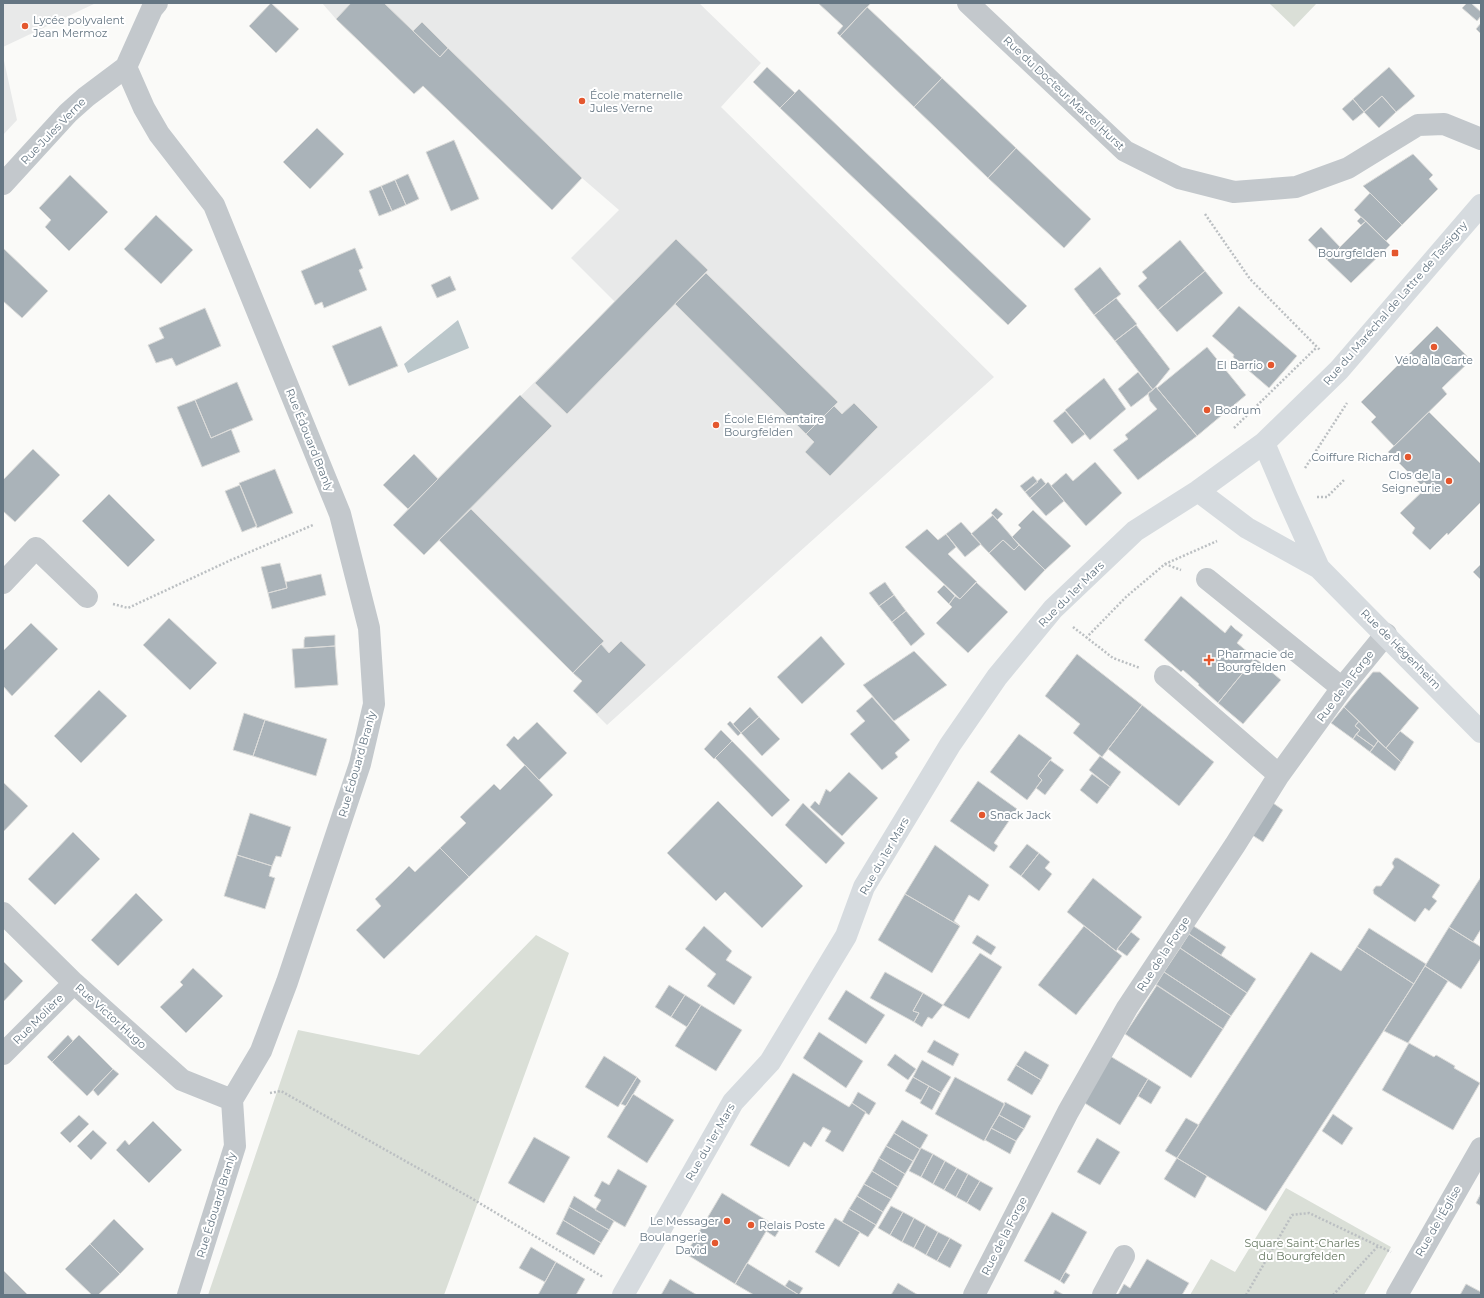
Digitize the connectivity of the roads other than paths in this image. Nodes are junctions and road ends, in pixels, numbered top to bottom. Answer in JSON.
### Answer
{"nodes":[{"id":1,"x":157,"y":3,"type":"edge"},
{"id":2,"x":968,"y":3,"type":"edge"},
{"id":3,"x":126,"y":67,"type":"junction"},
{"id":4,"x":1481,"y":139,"type":"edge"},
{"id":5,"x":3,"y":184,"type":"edge"},
{"id":6,"x":1481,"y":205,"type":"edge"},
{"id":7,"x":1264,"y":443,"type":"junction"},
{"id":8,"x":1198,"y":490,"type":"junction"},
{"id":9,"x":1319,"y":568,"type":"junction"},
{"id":10,"x":1206,"y":579,"type":"dead end"},
{"id":11,"x":3,"y":583,"type":"edge"},
{"id":12,"x":87,"y":597,"type":"road end"},
{"id":13,"x":1386,"y":634,"type":"junction"},
{"id":14,"x":1165,"y":676,"type":"road end"},
{"id":15,"x":1342,"y":688,"type":"junction"},
{"id":16,"x":1481,"y":732,"type":"edge"},
{"id":17,"x":1279,"y":775,"type":"junction"},
{"id":18,"x":3,"y":913,"type":"edge"},
{"id":19,"x":74,"y":983,"type":"junction"},
{"id":20,"x":3,"y":1054,"type":"edge"},
{"id":21,"x":232,"y":1100,"type":"junction"},
{"id":22,"x":1481,"y":1148,"type":"edge"},
{"id":23,"x":1124,"y":1256,"type":"dead end"},
{"id":24,"x":624,"y":1293,"type":"edge"},
{"id":25,"x":188,"y":1295,"type":"edge"},
{"id":26,"x":974,"y":1295,"type":"edge"},
{"id":27,"x":1103,"y":1295,"type":"edge"},
{"id":28,"x":1396,"y":1295,"type":"edge"}],
"edges":[{"from":1,"to":3,"type":"street","name":"Rue Jules Verne"},
{"from":2,"to":4,"type":"street","name":"Rue du Docteur Marcel Hurst"},
{"from":3,"to":5,"type":"street","name":"Rue Jules Verne"},
{"from":3,"to":21,"type":"street","name":"Rue Édouard Branly"},
{"from":6,"to":7,"type":"main road","name":"Rue du Maréchal de Lattre de Tassigny"},
{"from":7,"to":8,"type":"main road","name":"Rue du Maréchal de Lattre de Tassigny"},
{"from":7,"to":9,"type":"main road","name":"Rue de Hégenheim"},
{"from":8,"to":9,"type":"main road","name":"Rue de Hégenheim"},
{"from":8,"to":24,"type":"main road","name":"Rue du 1er Mars"},
{"from":9,"to":13,"type":"main road","name":"Rue de Hégenheim"},
{"from":10,"to":15,"type":"street"},
{"from":11,"to":12,"type":"street"},
{"from":13,"to":15,"type":"street","name":"Rue de la Forge"},
{"from":13,"to":16,"type":"main road","name":"Rue de Hégenheim"},
{"from":14,"to":17,"type":"street"},
{"from":15,"to":17,"type":"street","name":"Rue de la Forge"},
{"from":17,"to":26,"type":"street","name":"Rue de la Forge"},
{"from":18,"to":19,"type":"street","name":"Rue Victor Hugo"},
{"from":19,"to":20,"type":"street","name":"Rue Molière"},
{"from":19,"to":21,"type":"street","name":"Rue Victor Hugo"},
{"from":21,"to":25,"type":"street","name":"Rue Édouard Branly"},
{"from":22,"to":28,"type":"street","name":"Rue de l'Église"},
{"from":23,"to":27,"type":"street"}]}
